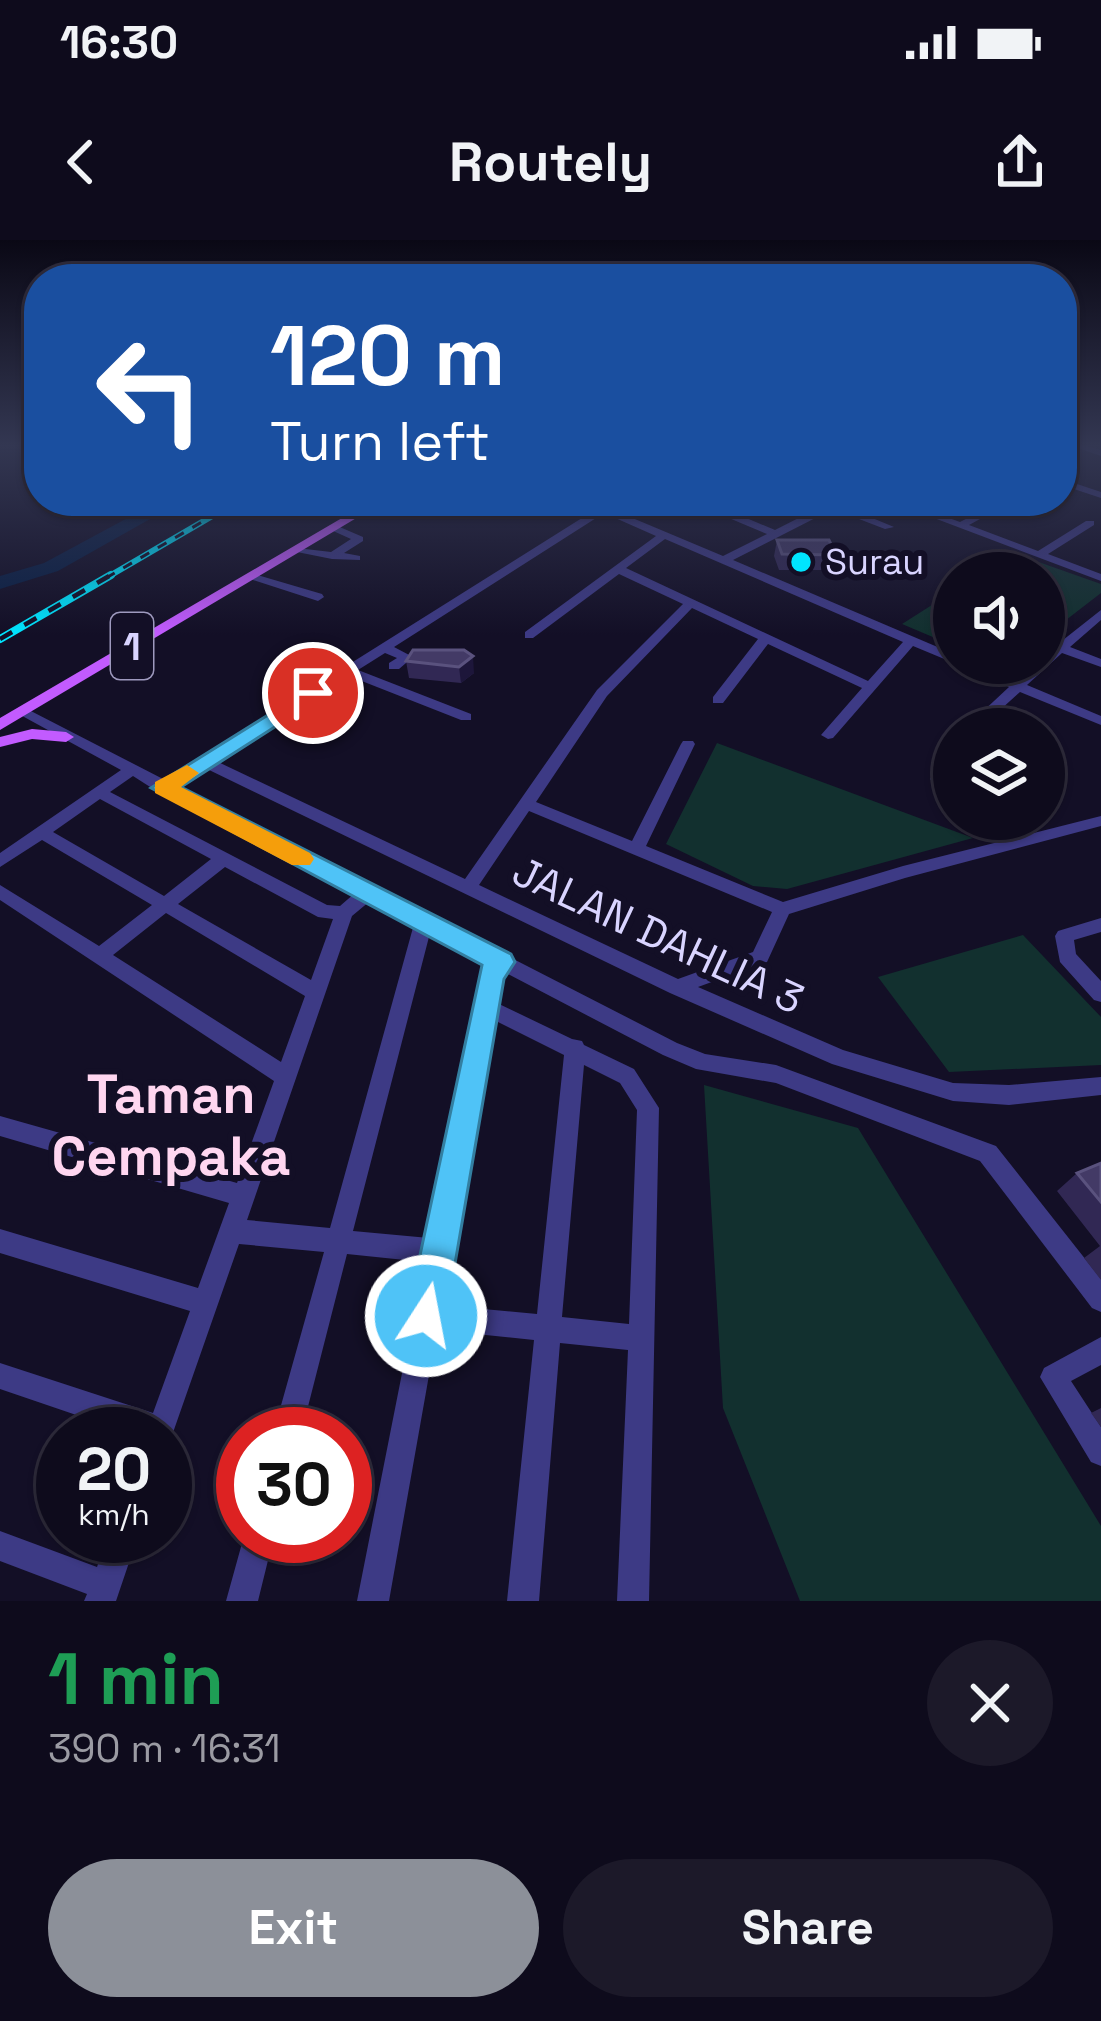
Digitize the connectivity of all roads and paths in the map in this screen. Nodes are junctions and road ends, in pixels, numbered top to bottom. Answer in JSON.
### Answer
{"nodes":[{"id":1,"x":355,"y":516,"type":"edge"},
{"id":2,"x":593,"y":516,"type":"edge"},
{"id":3,"x":629,"y":516,"type":"edge"},
{"id":4,"x":734,"y":516,"type":"edge"},
{"id":5,"x":806,"y":516,"type":"edge"},
{"id":6,"x":858,"y":516,"type":"edge"},
{"id":7,"x":934,"y":516,"type":"edge"},
{"id":8,"x":980,"y":516,"type":"edge"},
{"id":9,"x":1090,"y":523,"type":"dead end"},
{"id":10,"x":961,"y":526,"type":"junction"},
{"id":11,"x":889,"y":527,"type":"dead end"},
{"id":12,"x":335,"y":528,"type":"junction"},
{"id":13,"x":776,"y":533,"type":"junction"},
{"id":14,"x":664,"y":536,"type":"junction"},
{"id":15,"x":297,"y":551,"type":"junction"},
{"id":16,"x":1031,"y":552,"type":"edge"},
{"id":17,"x":1044,"y":552,"type":"edge"},
{"id":18,"x":332,"y":556,"type":"junction"},
{"id":19,"x":356,"y":558,"type":"dead end"},
{"id":20,"x":723,"y":561,"type":"junction"},
{"id":21,"x":1065,"y":565,"type":"edge"},
{"id":22,"x":618,"y":569,"type":"junction"},
{"id":23,"x":1101,"y":578,"type":"edge"},
{"id":24,"x":248,"y":580,"type":"junction"},
{"id":25,"x":318,"y":597,"type":"dead end"},
{"id":26,"x":691,"y":603,"type":"junction"},
{"id":27,"x":1101,"y":614,"type":"edge"},
{"id":28,"x":529,"y":635,"type":"dead end"},
{"id":29,"x":766,"y":638,"type":"junction"},
{"id":30,"x":911,"y":640,"type":"junction"},
{"id":31,"x":1065,"y":645,"type":"edge"},
{"id":32,"x":385,"y":648,"type":"junction"},
{"id":33,"x":933,"y":650,"type":"edge"},
{"id":34,"x":1065,"y":650,"type":"edge"},
{"id":35,"x":1101,"y":663,"type":"edge"},
{"id":36,"x":394,"y":666,"type":"dead end"},
{"id":37,"x":349,"y":670,"type":"junction"},
{"id":38,"x":1016,"y":685,"type":"joint"},
{"id":39,"x":870,"y":687,"type":"junction"},
{"id":40,"x":65,"y":699,"type":"junction"},
{"id":41,"x":718,"y":700,"type":"dead end"},
{"id":42,"x":992,"y":708,"type":"edge"},
{"id":43,"x":28,"y":715,"type":"junction"},
{"id":44,"x":466,"y":717,"type":"dead end"},
{"id":45,"x":1101,"y":722,"type":"edge"},
{"id":46,"x":0,"y":725,"type":"edge"},
{"id":47,"x":828,"y":735,"type":"dead end"},
{"id":48,"x":66,"y":737,"type":"junction"},
{"id":49,"x":0,"y":740,"type":"edge"},
{"id":50,"x":688,"y":744,"type":"dead end"},
{"id":51,"x":205,"y":762,"type":"junction"},
{"id":52,"x":130,"y":770,"type":"junction"},
{"id":53,"x":163,"y":788,"type":"junction"},
{"id":54,"x":98,"y":792,"type":"junction"},
{"id":55,"x":526,"y":804,"type":"junction"},
{"id":56,"x":1101,"y":821,"type":"edge"},
{"id":57,"x":40,"y":832,"type":"junction"},
{"id":58,"x":636,"y":849,"type":"junction"},
{"id":59,"x":223,"y":859,"type":"junction"},
{"id":60,"x":0,"y":861,"type":"edge"},
{"id":61,"x":470,"y":887,"type":"junction"},
{"id":62,"x":0,"y":891,"type":"edge"},
{"id":63,"x":367,"y":893,"type":"junction"},
{"id":64,"x":165,"y":905,"type":"junction"},
{"id":65,"x":782,"y":909,"type":"junction"},
{"id":66,"x":344,"y":913,"type":"junction"},
{"id":67,"x":424,"y":922,"type":"junction"},
{"id":68,"x":1101,"y":925,"type":"edge"},
{"id":69,"x":100,"y":955,"type":"junction"},
{"id":70,"x":501,"y":962,"type":"junction"},
{"id":71,"x":676,"y":987,"type":"junction"},
{"id":72,"x":316,"y":993,"type":"junction"},
{"id":73,"x":1101,"y":994,"type":"edge"},
{"id":74,"x":484,"y":1006,"type":"junction"},
{"id":75,"x":575,"y":1047,"type":"junction"},
{"id":76,"x":286,"y":1077,"type":"junction"},
{"id":77,"x":1101,"y":1086,"type":"edge"},
{"id":78,"x":0,"y":1126,"type":"edge"},
{"id":79,"x":244,"y":1196,"type":"junction"},
{"id":80,"x":232,"y":1231,"type":"junction"},
{"id":81,"x":0,"y":1241,"type":"edge"},
{"id":82,"x":338,"y":1241,"type":"junction"},
{"id":83,"x":439,"y":1251,"type":"junction"},
{"id":84,"x":1101,"y":1298,"type":"edge"},
{"id":85,"x":205,"y":1304,"type":"junction"},
{"id":86,"x":426,"y":1316,"type":"junction"},
{"id":87,"x":549,"y":1328,"type":"junction"},
{"id":88,"x":641,"y":1338,"type":"junction"},
{"id":89,"x":1101,"y":1350,"type":"edge"},
{"id":90,"x":0,"y":1376,"type":"edge"},
{"id":91,"x":89,"y":1407,"type":"edge"},
{"id":92,"x":169,"y":1407,"type":"edge"},
{"id":93,"x":293,"y":1407,"type":"edge"},
{"id":94,"x":1101,"y":1452,"type":"edge"},
{"id":95,"x":0,"y":1546,"type":"edge"},
{"id":96,"x":114,"y":1563,"type":"edge"},
{"id":97,"x":253,"y":1563,"type":"edge"},
{"id":98,"x":103,"y":1593,"type":"edge"},
{"id":99,"x":242,"y":1601,"type":"edge"},
{"id":100,"x":373,"y":1601,"type":"edge"},
{"id":101,"x":523,"y":1601,"type":"edge"},
{"id":102,"x":633,"y":1601,"type":"edge"}],
"edges":[{"from":1,"to":12,"type":"main road","number":"1"},
{"from":2,"to":32,"type":"street"},
{"from":3,"to":14,"type":"street"},
{"from":4,"to":13,"type":"street"},
{"from":5,"to":13,"type":"street"},
{"from":6,"to":11,"type":"street"},
{"from":7,"to":10,"type":"street"},
{"from":8,"to":10,"type":"street"},
{"from":9,"to":17,"type":"street"},
{"from":10,"to":16,"type":"street"},
{"from":12,"to":15,"type":"main road","number":"1"},
{"from":12,"to":18,"type":"street"},
{"from":13,"to":20,"type":"street"},
{"from":14,"to":20,"type":"street"},
{"from":14,"to":22,"type":"street"},
{"from":15,"to":18,"type":"street"},
{"from":15,"to":24,"type":"main road","number":"1"},
{"from":18,"to":19,"type":"street"},
{"from":20,"to":30,"type":"street"},
{"from":21,"to":23,"type":"street"},
{"from":22,"to":26,"type":"street"},
{"from":22,"to":28,"type":"street"},
{"from":24,"to":25,"type":"street"},
{"from":24,"to":40,"type":"main road","number":"1"},
{"from":24,"to":43,"type":"main road","number":"1"},
{"from":26,"to":29,"type":"street"},
{"from":26,"to":55,"type":"street"},
{"from":27,"to":31,"type":"street"},
{"from":29,"to":39,"type":"street"},
{"from":29,"to":41,"type":"street"},
{"from":30,"to":33,"type":"street"},
{"from":30,"to":39,"type":"street"},
{"from":32,"to":36,"type":"street"},
{"from":32,"to":37,"type":"street"},
{"from":34,"to":35,"type":"street"},
{"from":37,"to":44,"type":"street"},
{"from":37,"to":51,"type":"street"},
{"from":38,"to":42,"type":"street"},
{"from":38,"to":45,"type":"street"},
{"from":39,"to":47,"type":"street"},
{"from":40,"to":43,"type":"main road","number":"1"},
{"from":40,"to":48,"type":"main road"},
{"from":43,"to":46,"type":"main road","number":"1"},
{"from":43,"to":48,"type":"street"},
{"from":43,"to":49,"type":"main road","number":"1"},
{"from":48,"to":49,"type":"main road"},
{"from":48,"to":52,"type":"street"},
{"from":50,"to":58,"type":"street"},
{"from":51,"to":53,"type":"street"},
{"from":51,"to":61,"type":"street","name":"JALAN DAHLIA 3"},
{"from":52,"to":53,"type":"street"},
{"from":52,"to":54,"type":"street"},
{"from":53,"to":63,"type":"street"},
{"from":54,"to":57,"type":"street"},
{"from":54,"to":59,"type":"street"},
{"from":55,"to":58,"type":"street"},
{"from":55,"to":61,"type":"street"},
{"from":56,"to":65,"type":"street"},
{"from":57,"to":60,"type":"street"},
{"from":57,"to":64,"type":"street"},
{"from":58,"to":65,"type":"street"},
{"from":59,"to":64,"type":"street"},
{"from":59,"to":66,"type":"street"},
{"from":61,"to":71,"type":"street","name":"JALAN DAHLIA 3"},
{"from":62,"to":69,"type":"street"},
{"from":63,"to":66,"type":"street"},
{"from":63,"to":67,"type":"street"},
{"from":64,"to":69,"type":"street"},
{"from":64,"to":72,"type":"street"},
{"from":65,"to":71,"type":"street"},
{"from":66,"to":72,"type":"street"},
{"from":67,"to":70,"type":"street"},
{"from":67,"to":82,"type":"street"},
{"from":68,"to":73,"type":"street"},
{"from":69,"to":76,"type":"street"},
{"from":70,"to":74,"type":"street"},
{"from":70,"to":84,"type":"street"},
{"from":71,"to":77,"type":"street","name":"JALAN DAHLIA 3"},
{"from":72,"to":76,"type":"street"},
{"from":74,"to":75,"type":"street"},
{"from":74,"to":83,"type":"street"},
{"from":75,"to":87,"type":"street"},
{"from":75,"to":88,"type":"street"},
{"from":76,"to":79,"type":"street"},
{"from":78,"to":79,"type":"street"},
{"from":79,"to":80,"type":"street"},
{"from":80,"to":82,"type":"street"},
{"from":80,"to":85,"type":"street"},
{"from":81,"to":85,"type":"street"},
{"from":82,"to":83,"type":"street"},
{"from":82,"to":93,"type":"street"},
{"from":83,"to":86,"type":"street"},
{"from":85,"to":92,"type":"street"},
{"from":86,"to":87,"type":"street"},
{"from":86,"to":100,"type":"street"},
{"from":87,"to":88,"type":"street"},
{"from":87,"to":101,"type":"street"},
{"from":88,"to":102,"type":"street"},
{"from":89,"to":94,"type":"street"},
{"from":90,"to":91,"type":"street"},
{"from":95,"to":98,"type":"street"},
{"from":96,"to":98,"type":"street"},
{"from":97,"to":99,"type":"street"}]}
